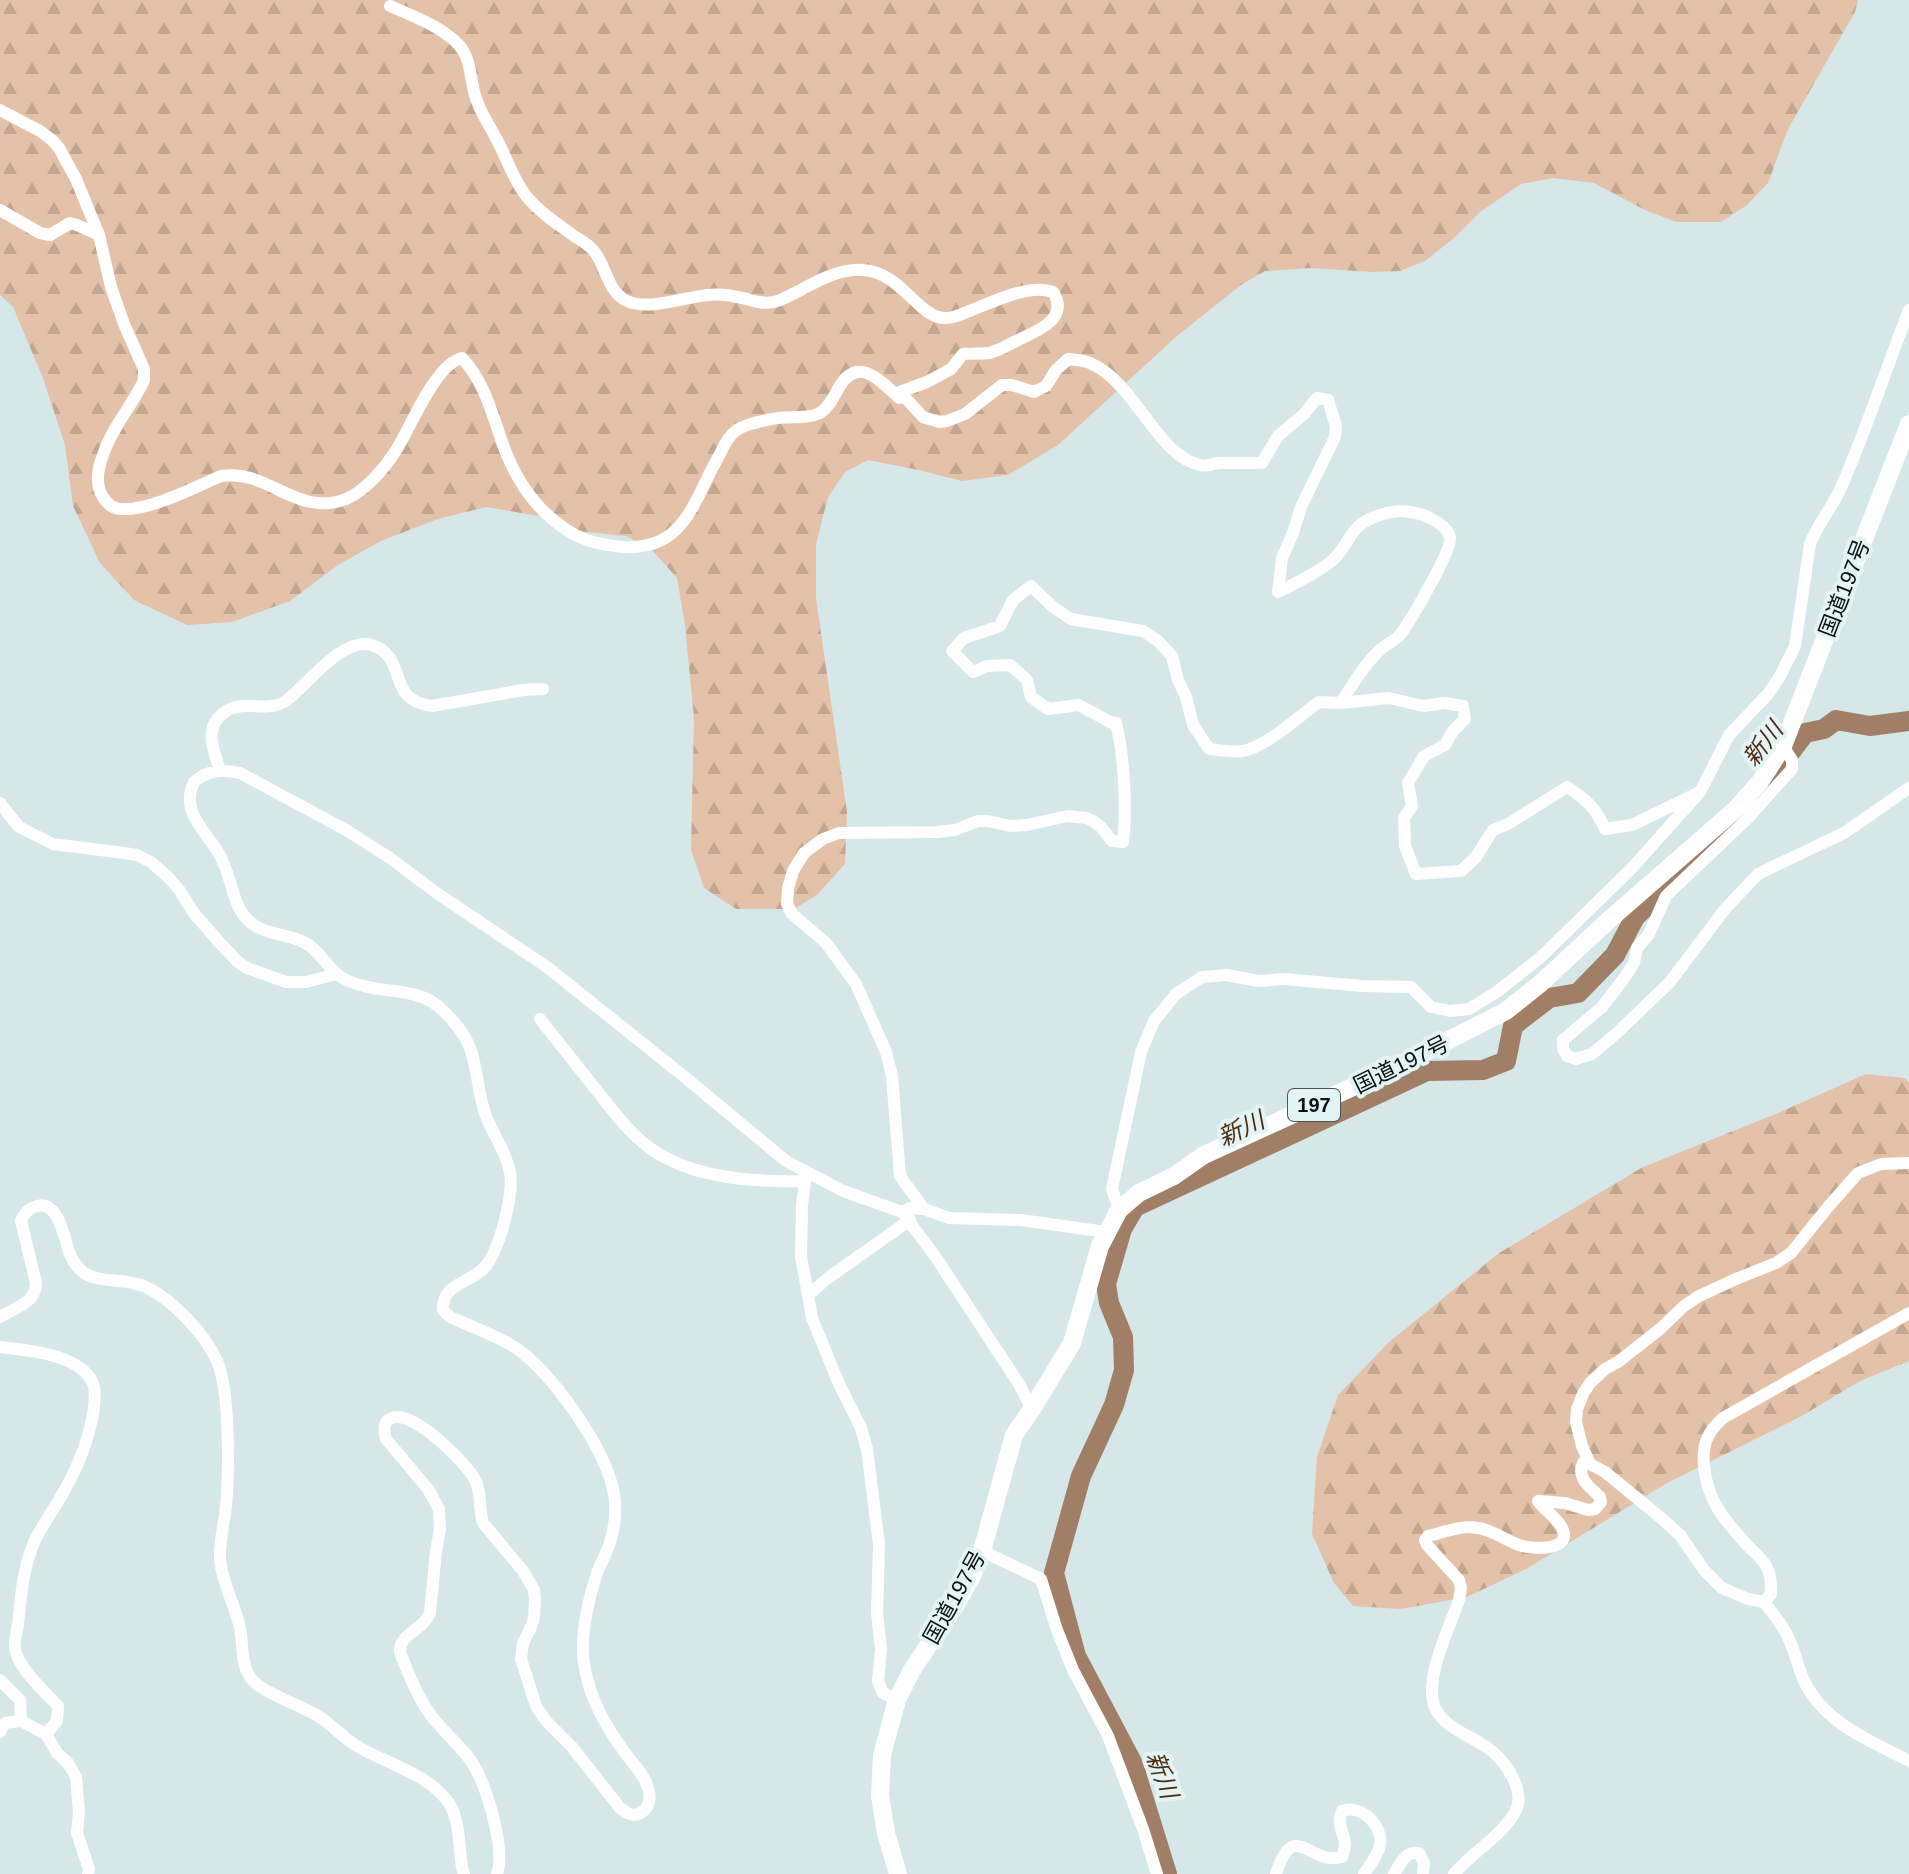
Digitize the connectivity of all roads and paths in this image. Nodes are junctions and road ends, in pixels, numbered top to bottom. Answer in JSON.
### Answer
{"nodes":[{"id":1,"x":390,"y":6,"type":"dead end"},
{"id":2,"x":0,"y":110,"type":"edge"},
{"id":3,"x":0,"y":210,"type":"edge"},
{"id":4,"x":99,"y":235,"type":"junction"},
{"id":5,"x":1909,"y":310,"type":"edge"},
{"id":6,"x":900,"y":392,"type":"junction"},
{"id":7,"x":1909,"y":424,"type":"edge"},
{"id":8,"x":543,"y":689,"type":"dead end"},
{"id":9,"x":1340,"y":703,"type":"junction"},
{"id":10,"x":220,"y":770,"type":"junction"},
{"id":11,"x":1909,"y":788,"type":"edge"},
{"id":12,"x":1700,"y":792,"type":"junction"},
{"id":13,"x":0,"y":803,"type":"edge"},
{"id":14,"x":1659,"y":890,"type":"junction"},
{"id":15,"x":337,"y":974,"type":"junction"},
{"id":16,"x":540,"y":1019,"type":"dead end"},
{"id":17,"x":1909,"y":1163,"type":"edge"},
{"id":18,"x":805,"y":1177,"type":"junction"},
{"id":19,"x":924,"y":1209,"type":"junction"},
{"id":20,"x":1119,"y":1210,"type":"junction"},
{"id":21,"x":906,"y":1216,"type":"junction"},
{"id":22,"x":1106,"y":1232,"type":"junction"},
{"id":23,"x":808,"y":1295,"type":"junction"},
{"id":24,"x":1909,"y":1313,"type":"edge"},
{"id":25,"x":0,"y":1317,"type":"edge"},
{"id":26,"x":0,"y":1347,"type":"edge"},
{"id":27,"x":1032,"y":1409,"type":"junction"},
{"id":28,"x":1590,"y":1464,"type":"junction"},
{"id":29,"x":982,"y":1551,"type":"junction"},
{"id":30,"x":1764,"y":1602,"type":"junction"},
{"id":31,"x":0,"y":1680,"type":"edge"},
{"id":32,"x":897,"y":1700,"type":"junction"},
{"id":33,"x":21,"y":1721,"type":"junction"},
{"id":34,"x":0,"y":1732,"type":"edge"},
{"id":35,"x":46,"y":1734,"type":"junction"},
{"id":36,"x":1909,"y":1761,"type":"edge"},
{"id":37,"x":88,"y":1874,"type":"edge"},
{"id":38,"x":464,"y":1874,"type":"edge"},
{"id":39,"x":497,"y":1874,"type":"edge"},
{"id":40,"x":898,"y":1874,"type":"edge"},
{"id":41,"x":1157,"y":1874,"type":"edge"},
{"id":42,"x":1276,"y":1874,"type":"edge"},
{"id":43,"x":1364,"y":1874,"type":"edge"},
{"id":44,"x":1394,"y":1874,"type":"edge"},
{"id":45,"x":1423,"y":1874,"type":"edge"},
{"id":46,"x":1454,"y":1874,"type":"edge"}],
"edges":[{"from":1,"to":6,"type":"street"},
{"from":2,"to":4,"type":"street"},
{"from":3,"to":4,"type":"street"},
{"from":4,"to":6,"type":"street"},
{"from":5,"to":12,"type":"street"},
{"from":6,"to":9,"type":"street"},
{"from":7,"to":14,"type":"highway","name":"国道197号","number":"197"},
{"from":8,"to":10,"type":"street"},
{"from":9,"to":12,"type":"street"},
{"from":9,"to":19,"type":"street"},
{"from":10,"to":15,"type":"street"},
{"from":10,"to":18,"type":"street"},
{"from":11,"to":14,"type":"street"},
{"from":12,"to":20,"type":"street"},
{"from":13,"to":15,"type":"street"},
{"from":14,"to":20,"type":"highway","name":"国道197号","number":"197"},
{"from":15,"to":39,"type":"street"},
{"from":16,"to":18,"type":"street"},
{"from":17,"to":28,"type":"street"},
{"from":18,"to":21,"type":"street"},
{"from":18,"to":23,"type":"street"},
{"from":19,"to":21,"type":"street"},
{"from":19,"to":22,"type":"street"},
{"from":20,"to":22,"type":"highway","name":"国道197号","number":"197"},
{"from":21,"to":23,"type":"street"},
{"from":21,"to":27,"type":"street"},
{"from":22,"to":27,"type":"highway","name":"国道197号","number":"197"},
{"from":23,"to":32,"type":"street"},
{"from":24,"to":30,"type":"street"},
{"from":25,"to":38,"type":"street"},
{"from":26,"to":35,"type":"street"},
{"from":27,"to":29,"type":"highway","name":"国道197号","number":"197"},
{"from":28,"to":30,"type":"street"},
{"from":28,"to":46,"type":"street"},
{"from":29,"to":32,"type":"highway","name":"国道197号","number":"197"},
{"from":29,"to":41,"type":"street"},
{"from":30,"to":36,"type":"street"},
{"from":31,"to":33,"type":"street"},
{"from":32,"to":40,"type":"highway","name":"国道197号","number":"197"},
{"from":33,"to":34,"type":"street"},
{"from":33,"to":35,"type":"street"},
{"from":35,"to":37,"type":"street"},
{"from":42,"to":43,"type":"street"},
{"from":44,"to":45,"type":"street"}]}
